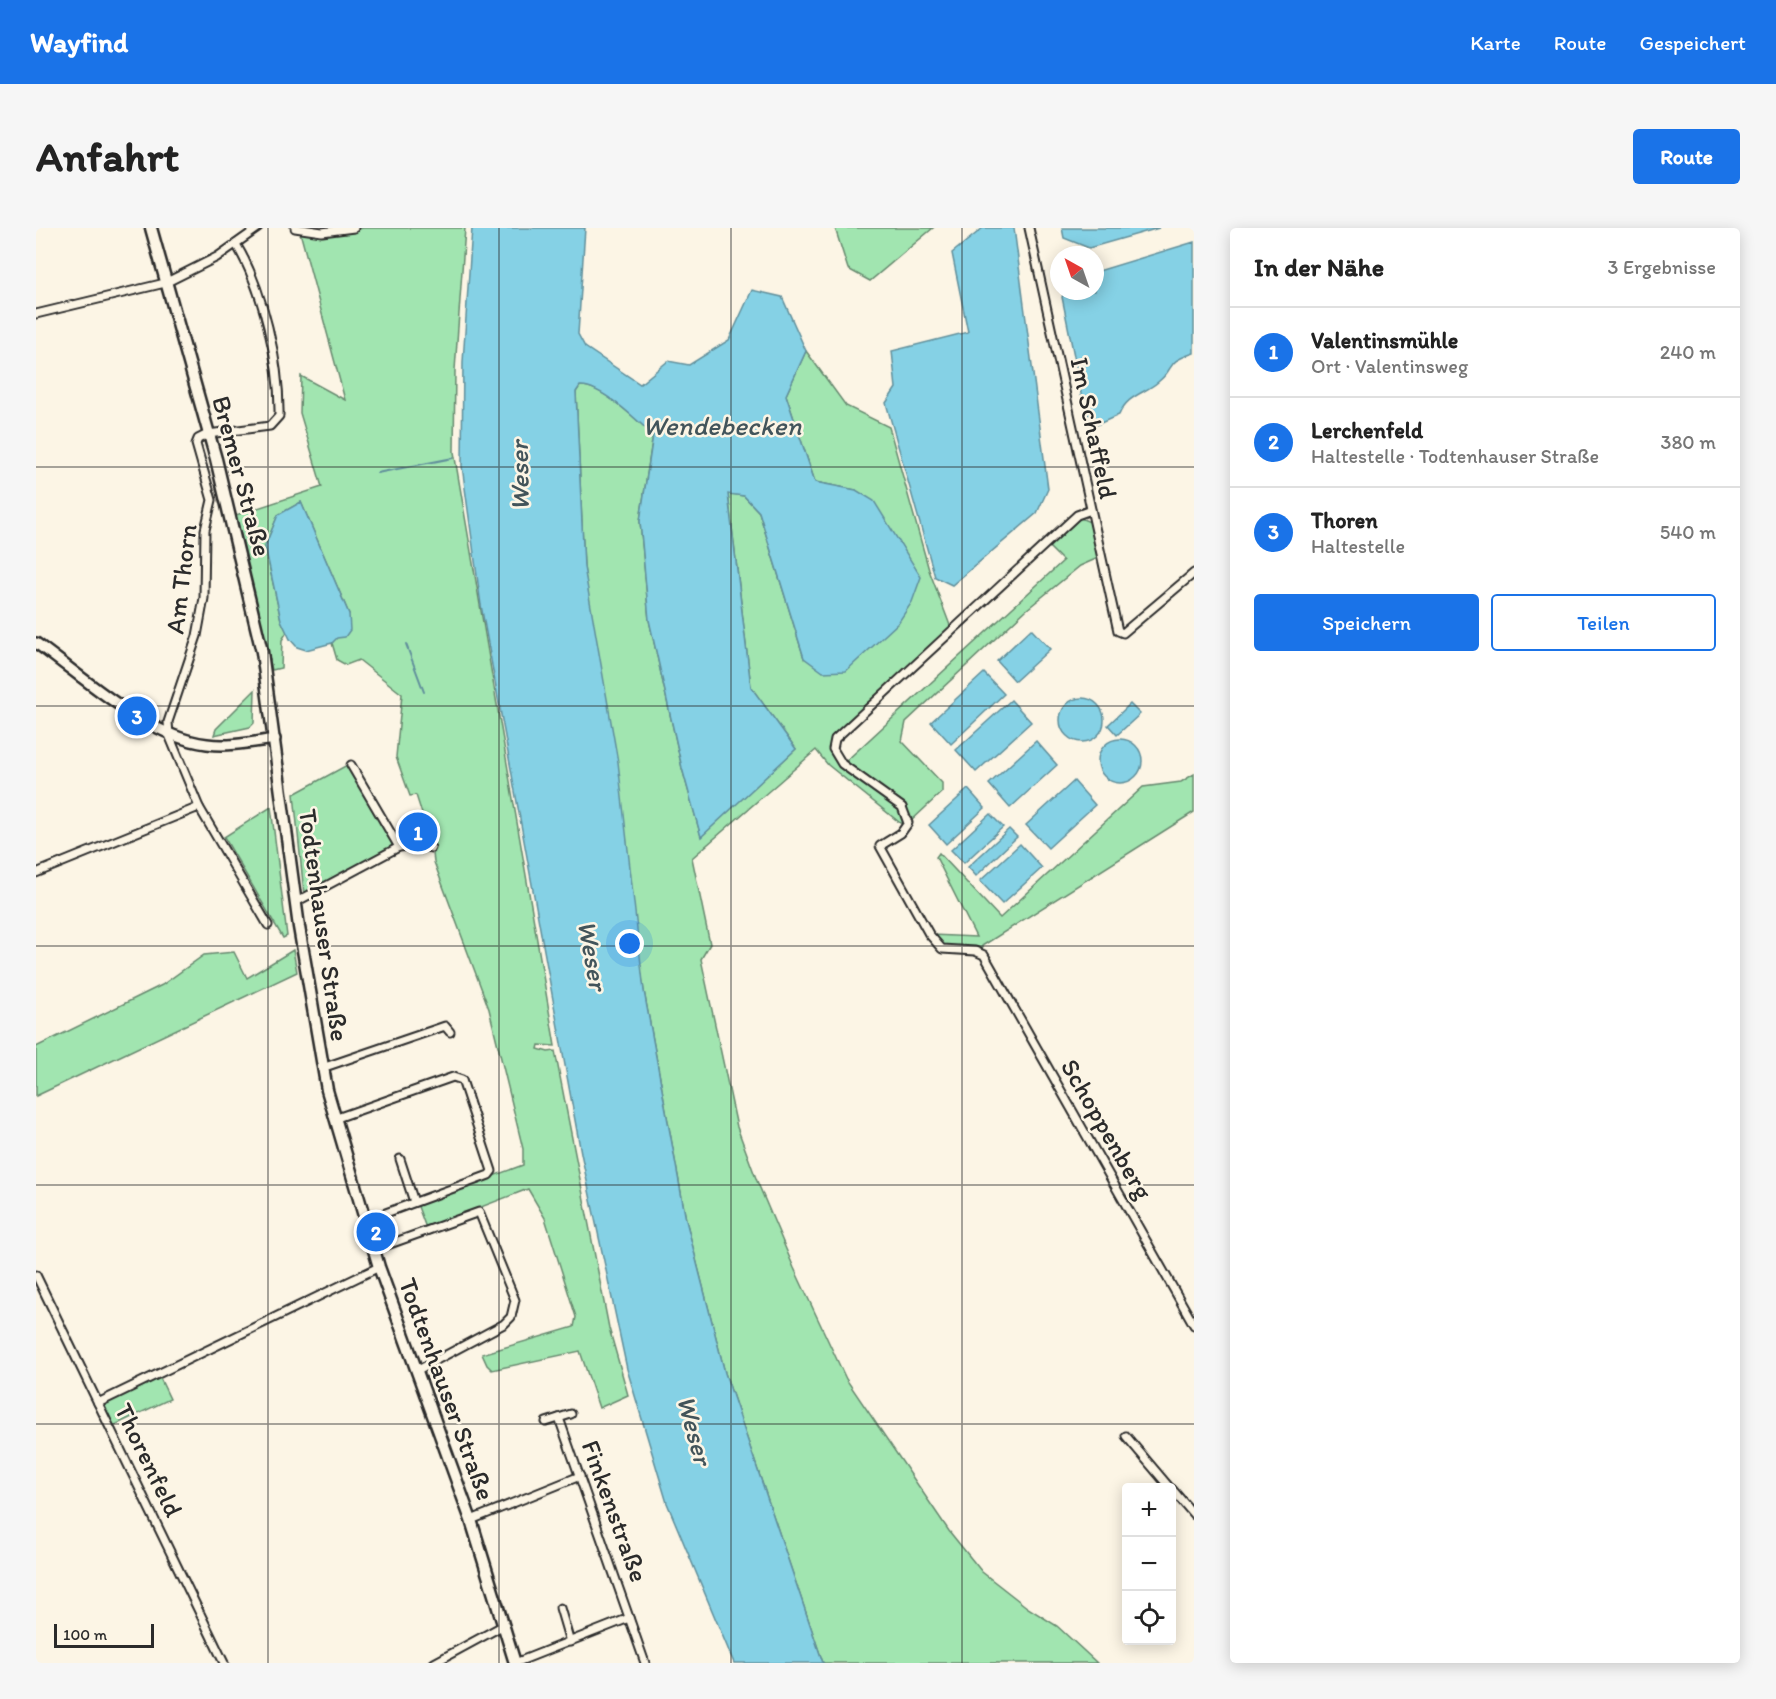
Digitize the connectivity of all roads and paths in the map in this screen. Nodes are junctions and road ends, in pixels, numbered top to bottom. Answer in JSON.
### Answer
{"nodes":[{"id":1,"x":151,"y":228,"type":"edge"},
{"id":2,"x":258,"y":228,"type":"edge"},
{"id":3,"x":295,"y":228,"type":"edge"},
{"id":4,"x":354,"y":228,"type":"edge"},
{"id":5,"x":1029,"y":228,"type":"edge"},
{"id":6,"x":236,"y":244,"type":"junction"},
{"id":7,"x":165,"y":283,"type":"junction"},
{"id":8,"x":36,"y":314,"type":"edge"},
{"id":9,"x":208,"y":434,"type":"junction"},
{"id":10,"x":1091,"y":510,"type":"junction"},
{"id":11,"x":1194,"y":573,"type":"edge"},
{"id":12,"x":36,"y":643,"type":"edge"},
{"id":13,"x":169,"y":735,"type":"junction"},
{"id":14,"x":275,"y":739,"type":"junction"},
{"id":15,"x":351,"y":765,"type":"dead end"},
{"id":16,"x":199,"y":807,"type":"junction"},
{"id":17,"x":399,"y":847,"type":"junction"},
{"id":18,"x":431,"y":848,"type":"dead end"},
{"id":19,"x":36,"y":873,"type":"edge"},
{"id":20,"x":296,"y":902,"type":"junction"},
{"id":21,"x":268,"y":925,"type":"dead end"},
{"id":22,"x":450,"y":1032,"type":"dead end"},
{"id":23,"x":322,"y":1068,"type":"junction"},
{"id":24,"x":334,"y":1119,"type":"junction"},
{"id":25,"x":400,"y":1159,"type":"dead end"},
{"id":26,"x":414,"y":1203,"type":"junction"},
{"id":27,"x":364,"y":1221,"type":"junction"},
{"id":28,"x":373,"y":1250,"type":"junction"},
{"id":29,"x":379,"y":1267,"type":"junction"},
{"id":30,"x":36,"y":1275,"type":"edge"},
{"id":31,"x":1194,"y":1325,"type":"edge"},
{"id":32,"x":416,"y":1371,"type":"junction"},
{"id":33,"x":98,"y":1403,"type":"junction"},
{"id":34,"x":571,"y":1414,"type":"dead end"},
{"id":35,"x":559,"y":1418,"type":"junction"},
{"id":36,"x":546,"y":1422,"type":"dead end"},
{"id":37,"x":1126,"y":1436,"type":"dead end"},
{"id":38,"x":580,"y":1476,"type":"junction"},
{"id":39,"x":1167,"y":1483,"type":"edge"},
{"id":40,"x":1176,"y":1494,"type":"edge"},
{"id":41,"x":1194,"y":1515,"type":"edge"},
{"id":42,"x":471,"y":1520,"type":"junction"},
{"id":43,"x":560,"y":1608,"type":"dead end"},
{"id":44,"x":629,"y":1618,"type":"junction"},
{"id":45,"x":504,"y":1625,"type":"junction"},
{"id":46,"x":570,"y":1642,"type":"junction"},
{"id":47,"x":224,"y":1663,"type":"edge"},
{"id":48,"x":434,"y":1663,"type":"edge"},
{"id":49,"x":515,"y":1663,"type":"edge"},
{"id":50,"x":645,"y":1663,"type":"edge"}],
"edges":[{"from":1,"to":7,"type":"main road","name":"Bremer Straße"},
{"from":2,"to":6,"type":"street"},
{"from":3,"to":4,"type":"street"},
{"from":5,"to":10,"type":"street","name":"Im Schaffeld"},
{"from":6,"to":7,"type":"street"},
{"from":6,"to":9,"type":"street"},
{"from":7,"to":8,"type":"street"},
{"from":7,"to":9,"type":"main road","name":"Bremer Straße"},
{"from":9,"to":13,"type":"street","name":"Am Thorn"},
{"from":9,"to":14,"type":"main road","name":"Bremer Straße"},
{"from":10,"to":11,"type":"street","name":"Im Schaffeld"},
{"from":10,"to":31,"type":"street","name":"Schoppenberg"},
{"from":12,"to":13,"type":"street"},
{"from":13,"to":14,"type":"street"},
{"from":13,"to":16,"type":"street"},
{"from":14,"to":20,"type":"main road","name":"Todtenhauser Straße"},
{"from":15,"to":17,"type":"street"},
{"from":16,"to":19,"type":"street"},
{"from":16,"to":21,"type":"street"},
{"from":17,"to":18,"type":"street"},
{"from":17,"to":20,"type":"street"},
{"from":20,"to":23,"type":"main road","name":"Todtenhauser Straße"},
{"from":22,"to":23,"type":"street"},
{"from":23,"to":24,"type":"main road","name":"Todtenhauser Straße"},
{"from":24,"to":26,"type":"street"},
{"from":24,"to":27,"type":"main road","name":"Todtenhauser Straße"},
{"from":25,"to":26,"type":"street"},
{"from":26,"to":27,"type":"street"},
{"from":27,"to":28,"type":"main road","name":"Todtenhauser Straße"},
{"from":28,"to":29,"type":"main road","name":"Todtenhauser Straße"},
{"from":28,"to":32,"type":"street"},
{"from":29,"to":32,"type":"main road","name":"Todtenhauser Straße"},
{"from":29,"to":33,"type":"street"},
{"from":30,"to":33,"type":"street","name":"Thorenfeld"},
{"from":32,"to":42,"type":"main road","name":"Todtenhauser Straße"},
{"from":33,"to":47,"type":"street","name":"Thorenfeld"},
{"from":34,"to":35,"type":"street","name":"Finkenstraße"},
{"from":35,"to":36,"type":"street","name":"Finkenstraße"},
{"from":35,"to":38,"type":"street","name":"Finkenstraße"},
{"from":37,"to":39,"type":"street"},
{"from":38,"to":42,"type":"street"},
{"from":38,"to":44,"type":"street","name":"Finkenstraße"},
{"from":40,"to":41,"type":"street"},
{"from":42,"to":45,"type":"main road","name":"Todtenhauser Straße"},
{"from":43,"to":46,"type":"street"},
{"from":44,"to":46,"type":"street","name":"Finkenstraße"},
{"from":44,"to":50,"type":"street","name":"Finkenstraße"},
{"from":45,"to":48,"type":"street"},
{"from":45,"to":49,"type":"main road","name":"Todtenhauser Straße"},
{"from":46,"to":49,"type":"street","name":"Finkenstraße"}]}
